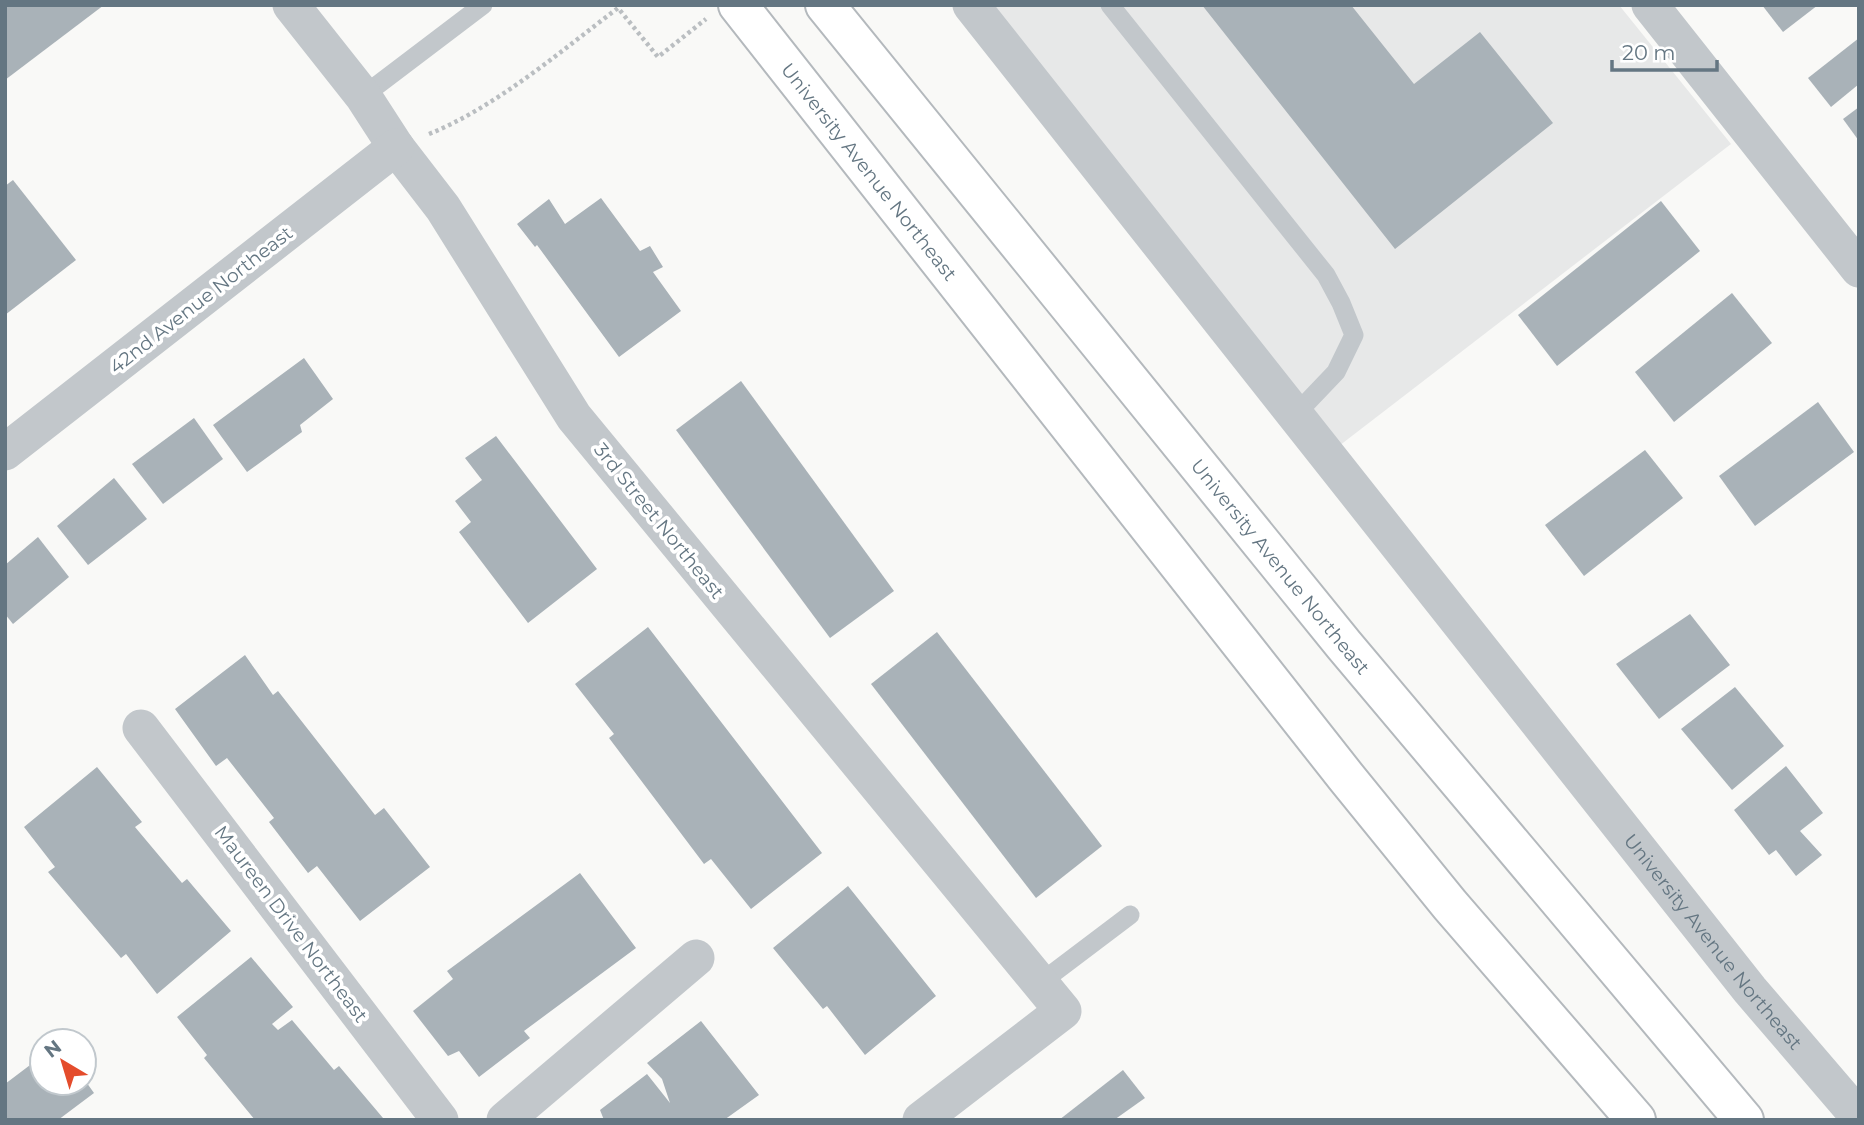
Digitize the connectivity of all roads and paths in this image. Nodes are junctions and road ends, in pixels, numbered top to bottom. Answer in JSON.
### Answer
{"nodes":[{"id":1,"x":291,"y":5,"type":"edge"},
{"id":2,"x":483,"y":5,"type":"edge"},
{"id":3,"x":825,"y":5,"type":"edge"},
{"id":4,"x":971,"y":5,"type":"edge"},
{"id":5,"x":1110,"y":5,"type":"edge"},
{"id":6,"x":1650,"y":5,"type":"edge"},
{"id":7,"x":725,"y":10,"type":"edge"},
{"id":8,"x":363,"y":96,"type":"junction"},
{"id":9,"x":396,"y":147,"type":"junction"},
{"id":10,"x":1859,"y":269,"type":"edge"},
{"id":11,"x":1295,"y":415,"type":"junction"},
{"id":12,"x":5,"y":452,"type":"edge"},
{"id":13,"x":141,"y":728,"type":"dead end"},
{"id":14,"x":1130,"y":915,"type":"dead end"},
{"id":15,"x":696,"y":958,"type":"dead end"},
{"id":16,"x":1040,"y":983,"type":"junction"},
{"id":17,"x":1859,"y":1117,"type":"edge"},
{"id":18,"x":440,"y":1120,"type":"edge"},
{"id":19,"x":505,"y":1120,"type":"edge"},
{"id":20,"x":922,"y":1120,"type":"edge"},
{"id":21,"x":1636,"y":1120,"type":"edge"},
{"id":22,"x":1744,"y":1120,"type":"edge"}],
"edges":[{"from":1,"to":8,"type":"street","name":"3rd Street Northeast"},
{"from":2,"to":8,"type":"lane"},
{"from":3,"to":22,"type":"main road","name":"University Avenue Northeast"},
{"from":4,"to":11,"type":"street","name":"University Avenue Northeast"},
{"from":5,"to":11,"type":"lane"},
{"from":6,"to":10,"type":"street"},
{"from":7,"to":9,"type":"path"},
{"from":7,"to":21,"type":"main road","name":"University Avenue Northeast"},
{"from":8,"to":9,"type":"street","name":"3rd Street Northeast"},
{"from":9,"to":12,"type":"street","name":"42nd Avenue Northeast"},
{"from":9,"to":16,"type":"street","name":"3rd Street Northeast"},
{"from":11,"to":17,"type":"street","name":"University Avenue Northeast"},
{"from":13,"to":18,"type":"street","name":"Maureen Drive Northeast"},
{"from":14,"to":16,"type":"lane"},
{"from":15,"to":19,"type":"street"},
{"from":16,"to":20,"type":"street","name":"3rd Street Northeast"}]}
